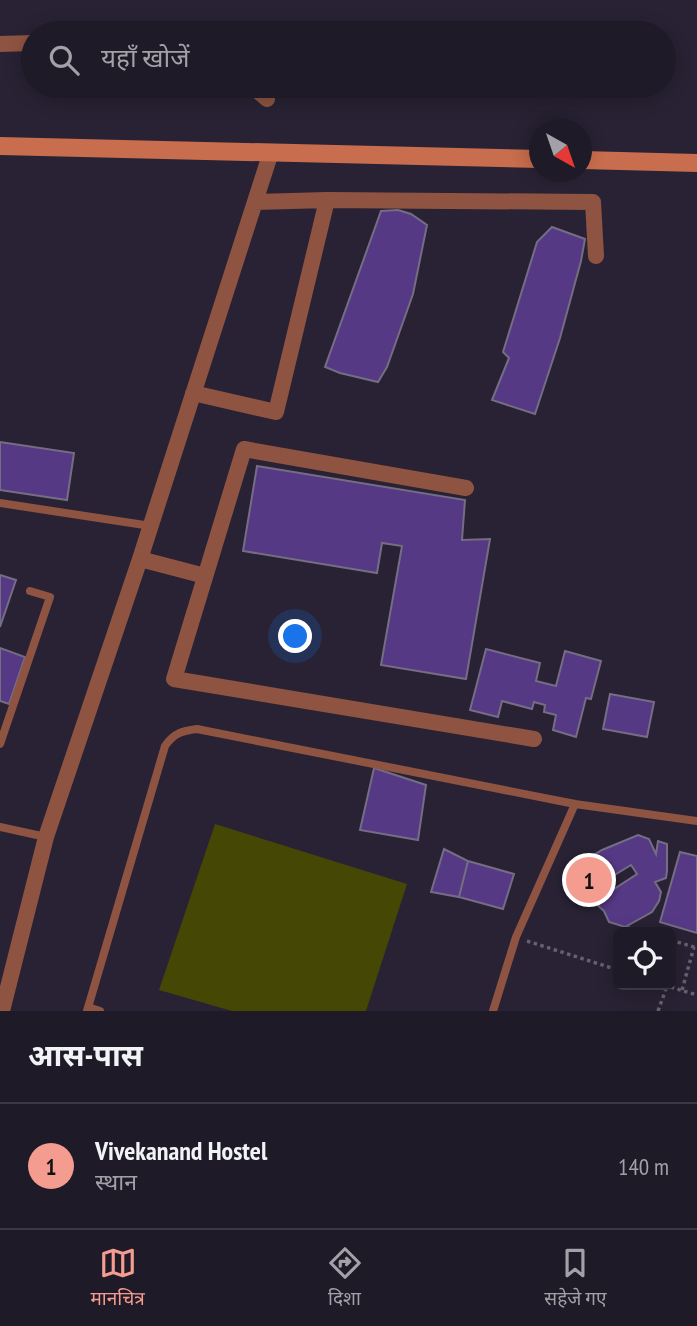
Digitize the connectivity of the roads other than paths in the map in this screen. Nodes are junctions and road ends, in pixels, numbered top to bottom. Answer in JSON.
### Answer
{"nodes":[{"id":1,"x":21,"y":43,"type":"edge"},
{"id":2,"x":0,"y":44,"type":"edge"},
{"id":3,"x":0,"y":146,"type":"edge"},
{"id":4,"x":271,"y":152,"type":"junction"},
{"id":5,"x":529,"y":159,"type":"edge"},
{"id":6,"x":592,"y":160,"type":"edge"},
{"id":7,"x":697,"y":163,"type":"edge"},
{"id":8,"x":327,"y":200,"type":"junction"},
{"id":9,"x":255,"y":202,"type":"junction"},
{"id":10,"x":596,"y":256,"type":"dead end"},
{"id":11,"x":193,"y":393,"type":"junction"},
{"id":12,"x":466,"y":488,"type":"dead end"},
{"id":13,"x":0,"y":503,"type":"edge"},
{"id":14,"x":150,"y":526,"type":"junction"},
{"id":15,"x":140,"y":559,"type":"junction"},
{"id":16,"x":205,"y":576,"type":"junction"},
{"id":17,"x":30,"y":591,"type":"dead end"},
{"id":18,"x":534,"y":739,"type":"dead end"},
{"id":19,"x":0,"y":744,"type":"edge"},
{"id":20,"x":575,"y":804,"type":"junction"},
{"id":21,"x":697,"y":821,"type":"edge"},
{"id":22,"x":0,"y":827,"type":"edge"},
{"id":23,"x":46,"y":837,"type":"junction"},
{"id":24,"x":87,"y":1009,"type":"edge"},
{"id":25,"x":2,"y":1011,"type":"edge"},
{"id":26,"x":100,"y":1011,"type":"edge"},
{"id":27,"x":493,"y":1011,"type":"edge"}],
"edges":[{"from":1,"to":2,"type":"street"},
{"from":3,"to":4,"type":"street"},
{"from":4,"to":5,"type":"street"},
{"from":4,"to":9,"type":"street"},
{"from":6,"to":7,"type":"street"},
{"from":8,"to":9,"type":"street"},
{"from":8,"to":10,"type":"street"},
{"from":8,"to":11,"type":"street"},
{"from":9,"to":11,"type":"street"},
{"from":11,"to":14,"type":"street"},
{"from":12,"to":16,"type":"street"},
{"from":13,"to":14,"type":"lane"},
{"from":14,"to":15,"type":"street"},
{"from":15,"to":16,"type":"street"},
{"from":15,"to":23,"type":"street"},
{"from":16,"to":18,"type":"street"},
{"from":17,"to":19,"type":"lane"},
{"from":20,"to":21,"type":"lane"},
{"from":20,"to":24,"type":"lane"},
{"from":20,"to":27,"type":"lane"},
{"from":22,"to":23,"type":"lane"},
{"from":23,"to":25,"type":"street"},
{"from":24,"to":26,"type":"lane"}]}
